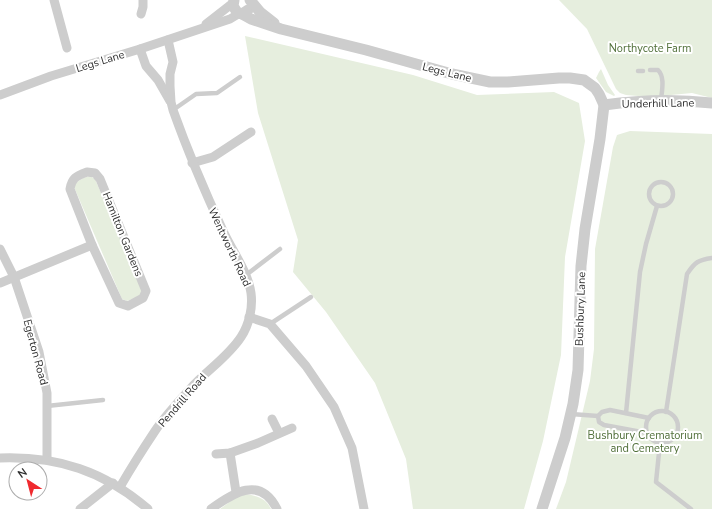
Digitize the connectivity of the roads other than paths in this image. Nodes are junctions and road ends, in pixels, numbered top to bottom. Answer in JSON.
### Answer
{"nodes":[{"id":1,"x":54,"y":0,"type":"edge"},
{"id":2,"x":250,"y":0,"type":"edge"},
{"id":3,"x":146,"y":2,"type":"edge"},
{"id":4,"x":234,"y":2,"type":"edge"},
{"id":5,"x":141,"y":14,"type":"dead end"},
{"id":6,"x":241,"y":14,"type":"junction"},
{"id":7,"x":200,"y":29,"type":"junction"},
{"id":8,"x":281,"y":29,"type":"junction"},
{"id":9,"x":168,"y":40,"type":"junction"},
{"id":10,"x":67,"y":48,"type":"dead end"},
{"id":11,"x":140,"y":49,"type":"junction"},
{"id":12,"x":650,"y":70,"type":"dead end"},
{"id":13,"x":240,"y":77,"type":"dead end"},
{"id":14,"x":0,"y":95,"type":"edge"},
{"id":15,"x":661,"y":101,"type":"junction"},
{"id":16,"x":712,"y":103,"type":"edge"},
{"id":17,"x":604,"y":105,"type":"junction"},
{"id":18,"x":172,"y":106,"type":"junction"},
{"id":19,"x":251,"y":132,"type":"dead end"},
{"id":20,"x":192,"y":163,"type":"junction"},
{"id":21,"x":657,"y":206,"type":"junction"},
{"id":22,"x":92,"y":245,"type":"junction"},
{"id":23,"x":0,"y":249,"type":"edge"},
{"id":24,"x":280,"y":249,"type":"dead end"},
{"id":25,"x":712,"y":258,"type":"edge"},
{"id":26,"x":246,"y":275,"type":"junction"},
{"id":27,"x":14,"y":277,"type":"junction"},
{"id":28,"x":0,"y":283,"type":"edge"},
{"id":29,"x":311,"y":297,"type":"dead end"},
{"id":30,"x":249,"y":317,"type":"junction"},
{"id":31,"x":270,"y":324,"type":"junction"},
{"id":32,"x":103,"y":400,"type":"dead end"},
{"id":33,"x":47,"y":406,"type":"junction"},
{"id":34,"x":666,"y":412,"type":"junction"},
{"id":35,"x":626,"y":413,"type":"junction"},
{"id":36,"x":571,"y":414,"type":"junction"},
{"id":37,"x":598,"y":416,"type":"junction"},
{"id":38,"x":649,"y":418,"type":"junction"},
{"id":39,"x":272,"y":419,"type":"dead end"},
{"id":40,"x":292,"y":428,"type":"dead end"},
{"id":41,"x":279,"y":433,"type":"junction"},
{"id":42,"x":647,"y":433,"type":"junction"},
{"id":43,"x":660,"y":443,"type":"junction"},
{"id":44,"x":230,"y":453,"type":"junction"},
{"id":45,"x":216,"y":454,"type":"dead end"},
{"id":46,"x":0,"y":458,"type":"edge"},
{"id":47,"x":47,"y":460,"type":"junction"},
{"id":48,"x":116,"y":485,"type":"junction"},
{"id":49,"x":236,"y":492,"type":"junction"},
{"id":50,"x":80,"y":509,"type":"edge"},
{"id":51,"x":148,"y":509,"type":"edge"},
{"id":52,"x":211,"y":509,"type":"edge"},
{"id":53,"x":276,"y":509,"type":"edge"},
{"id":54,"x":364,"y":509,"type":"edge"},
{"id":55,"x":542,"y":509,"type":"edge"},
{"id":56,"x":691,"y":509,"type":"edge"}],
"edges":[{"from":1,"to":10,"type":"street"},
{"from":2,"to":6,"type":"street"},
{"from":2,"to":8,"type":"street","name":"Legs Lane"},
{"from":3,"to":5,"type":"street"},
{"from":4,"to":6,"type":"street"},
{"from":4,"to":7,"type":"street","name":"Legs Lane"},
{"from":6,"to":7,"type":"street","name":"Legs Lane"},
{"from":6,"to":8,"type":"street","name":"Legs Lane"},
{"from":7,"to":9,"type":"street","name":"Legs Lane"},
{"from":8,"to":17,"type":"street","name":"Legs Lane"},
{"from":9,"to":11,"type":"street","name":"Legs Lane"},
{"from":9,"to":18,"type":"street","name":"Wentworth Road"},
{"from":11,"to":14,"type":"street","name":"Legs Lane"},
{"from":11,"to":18,"type":"street","name":"Wentworth Road"},
{"from":12,"to":15,"type":"lane"},
{"from":13,"to":18,"type":"lane"},
{"from":15,"to":16,"type":"street","name":"Underhill Lane"},
{"from":15,"to":17,"type":"street","name":"Underhill Lane"},
{"from":17,"to":36,"type":"street","name":"Bushbury Lane"},
{"from":18,"to":20,"type":"street","name":"Wentworth Road"},
{"from":19,"to":20,"type":"street"},
{"from":20,"to":26,"type":"street","name":"Wentworth Road"},
{"from":21,"to":21,"type":"lane"},
{"from":21,"to":35,"type":"lane"},
{"from":22,"to":22,"type":"street","name":"Hamilton Gardens"},
{"from":22,"to":27,"type":"street"},
{"from":23,"to":27,"type":"street","name":"Egerton Road"},
{"from":24,"to":26,"type":"lane"},
{"from":25,"to":34,"type":"lane"},
{"from":26,"to":30,"type":"street","name":"Wentworth Road"},
{"from":27,"to":28,"type":"street"},
{"from":27,"to":33,"type":"street","name":"Egerton Road"},
{"from":29,"to":31,"type":"lane"},
{"from":30,"to":31,"type":"street"},
{"from":30,"to":48,"type":"street","name":"Pendrill Road"},
{"from":31,"to":54,"type":"street"},
{"from":32,"to":33,"type":"lane"},
{"from":33,"to":47,"type":"street","name":"Egerton Road"},
{"from":34,"to":38,"type":"lane"},
{"from":34,"to":43,"type":"lane"},
{"from":35,"to":37,"type":"lane"},
{"from":35,"to":38,"type":"lane"},
{"from":36,"to":37,"type":"lane"},
{"from":36,"to":55,"type":"street","name":"Bushbury Lane"},
{"from":37,"to":42,"type":"lane"},
{"from":38,"to":42,"type":"lane"},
{"from":39,"to":41,"type":"street"},
{"from":40,"to":41,"type":"street"},
{"from":41,"to":44,"type":"street"},
{"from":42,"to":43,"type":"lane"},
{"from":43,"to":56,"type":"lane"},
{"from":44,"to":45,"type":"street"},
{"from":44,"to":49,"type":"street"},
{"from":46,"to":47,"type":"street"},
{"from":47,"to":48,"type":"street"},
{"from":48,"to":50,"type":"street","name":"Pendrill Road"},
{"from":48,"to":51,"type":"street"},
{"from":49,"to":52,"type":"street"},
{"from":49,"to":53,"type":"street"}]}
